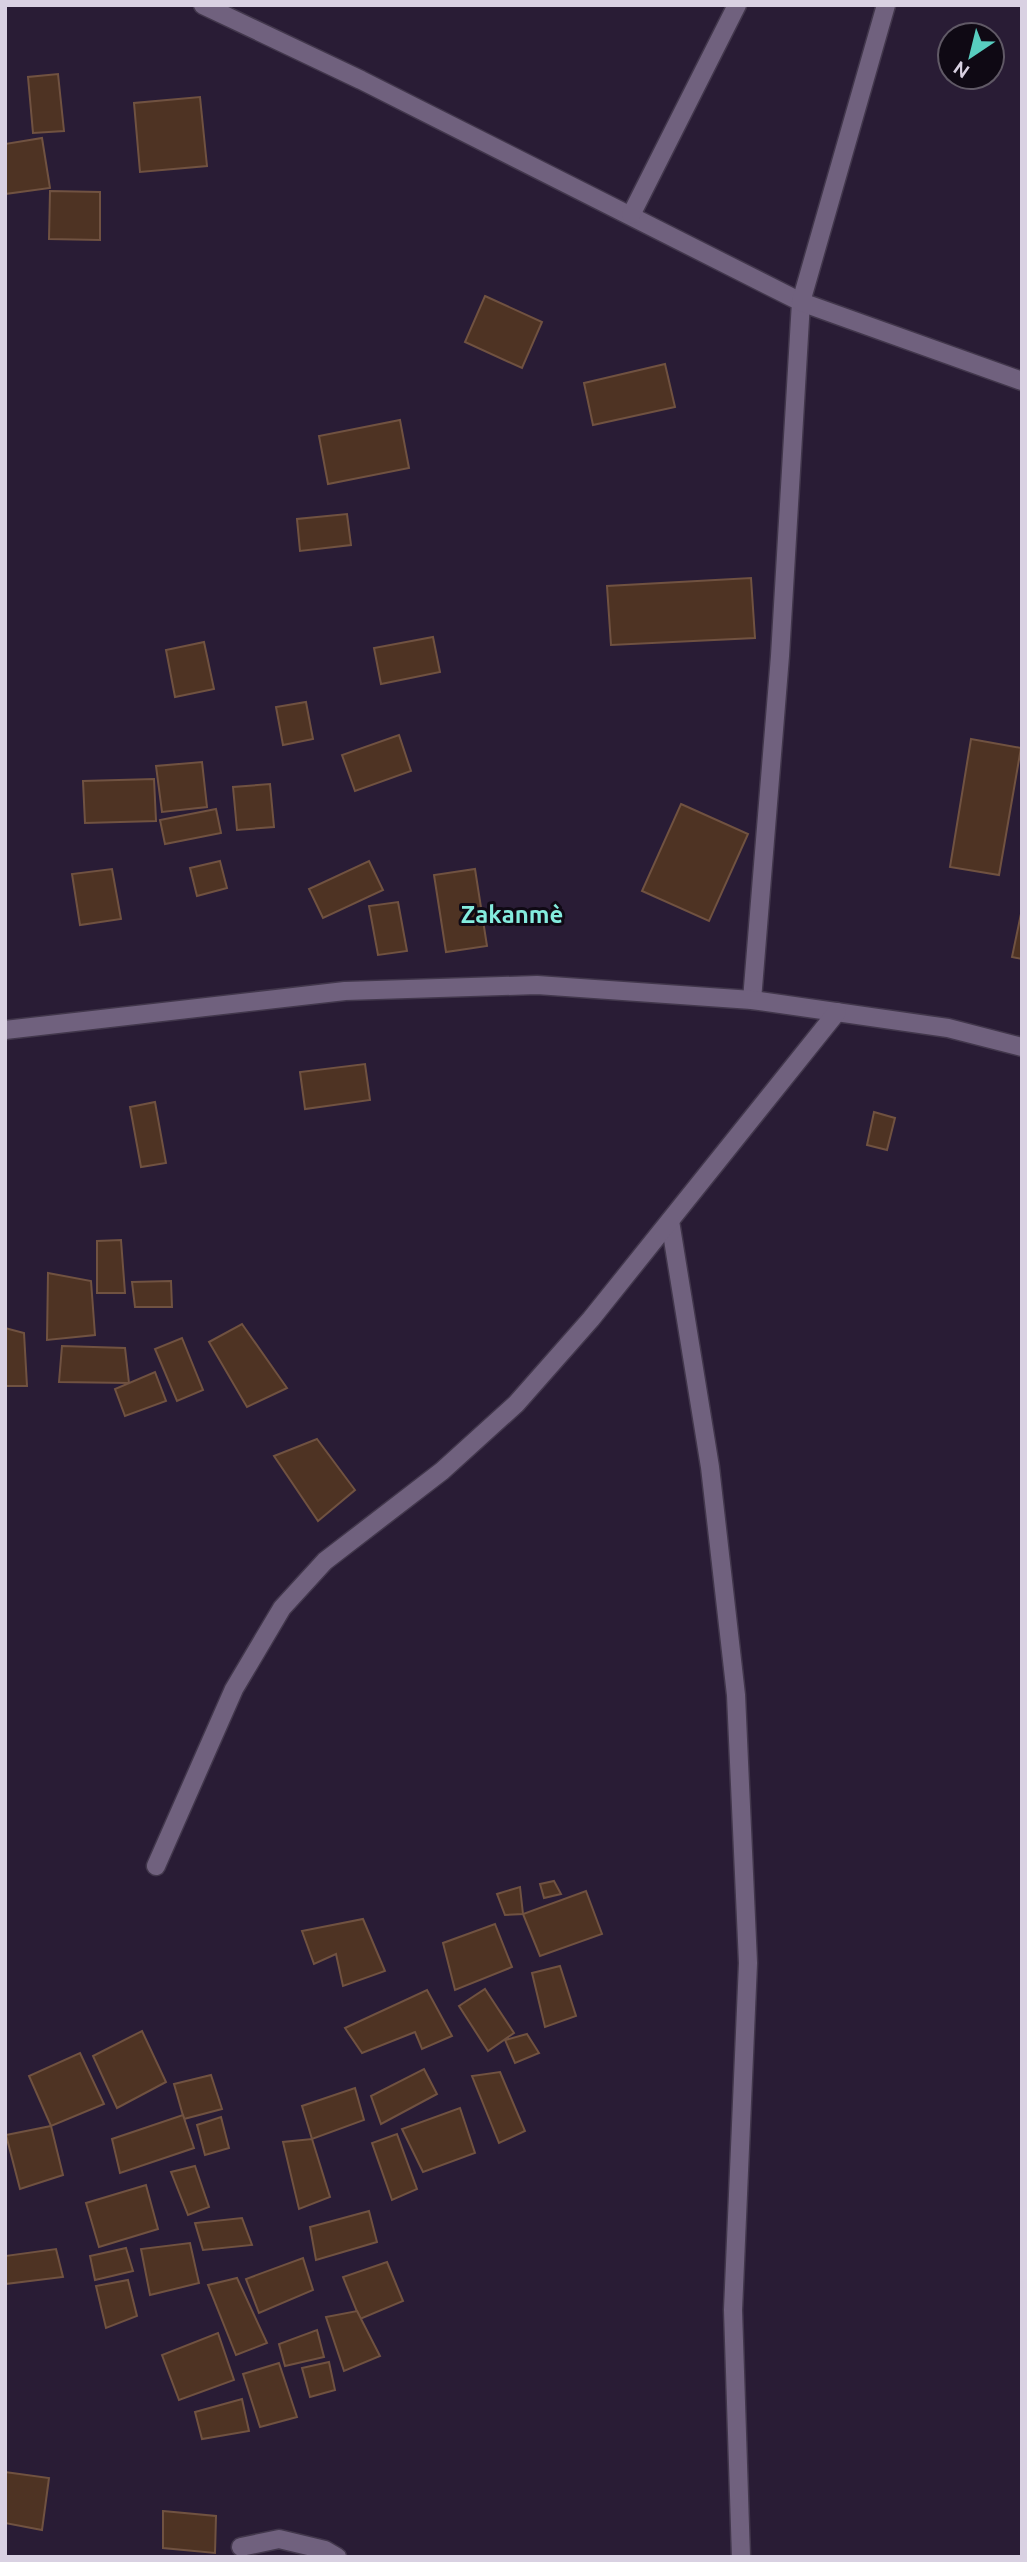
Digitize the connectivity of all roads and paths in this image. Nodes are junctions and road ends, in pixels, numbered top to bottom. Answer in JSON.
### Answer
{"nodes":[{"id":1,"x":204,"y":5,"type":"edge"},
{"id":2,"x":737,"y":5,"type":"edge"},
{"id":3,"x":886,"y":5,"type":"edge"},
{"id":4,"x":631,"y":215,"type":"junction"},
{"id":5,"x":801,"y":302,"type":"junction"},
{"id":6,"x":1022,"y":380,"type":"edge"},
{"id":7,"x":752,"y":1000,"type":"junction"},
{"id":8,"x":837,"y":1012,"type":"junction"},
{"id":9,"x":5,"y":1030,"type":"edge"},
{"id":10,"x":1022,"y":1046,"type":"edge"},
{"id":11,"x":670,"y":1220,"type":"junction"},
{"id":12,"x":156,"y":1866,"type":"dead end"},
{"id":13,"x":241,"y":2547,"type":"dead end"},
{"id":14,"x":337,"y":2557,"type":"edge"},
{"id":15,"x":741,"y":2557,"type":"edge"}],
"edges":[{"from":1,"to":4,"type":"street"},
{"from":2,"to":4,"type":"street"},
{"from":3,"to":5,"type":"street"},
{"from":4,"to":5,"type":"street"},
{"from":5,"to":6,"type":"street"},
{"from":5,"to":7,"type":"street"},
{"from":7,"to":8,"type":"street"},
{"from":7,"to":9,"type":"street"},
{"from":8,"to":10,"type":"street"},
{"from":8,"to":11,"type":"street"},
{"from":11,"to":12,"type":"street"},
{"from":11,"to":15,"type":"street"},
{"from":13,"to":14,"type":"street"}]}
